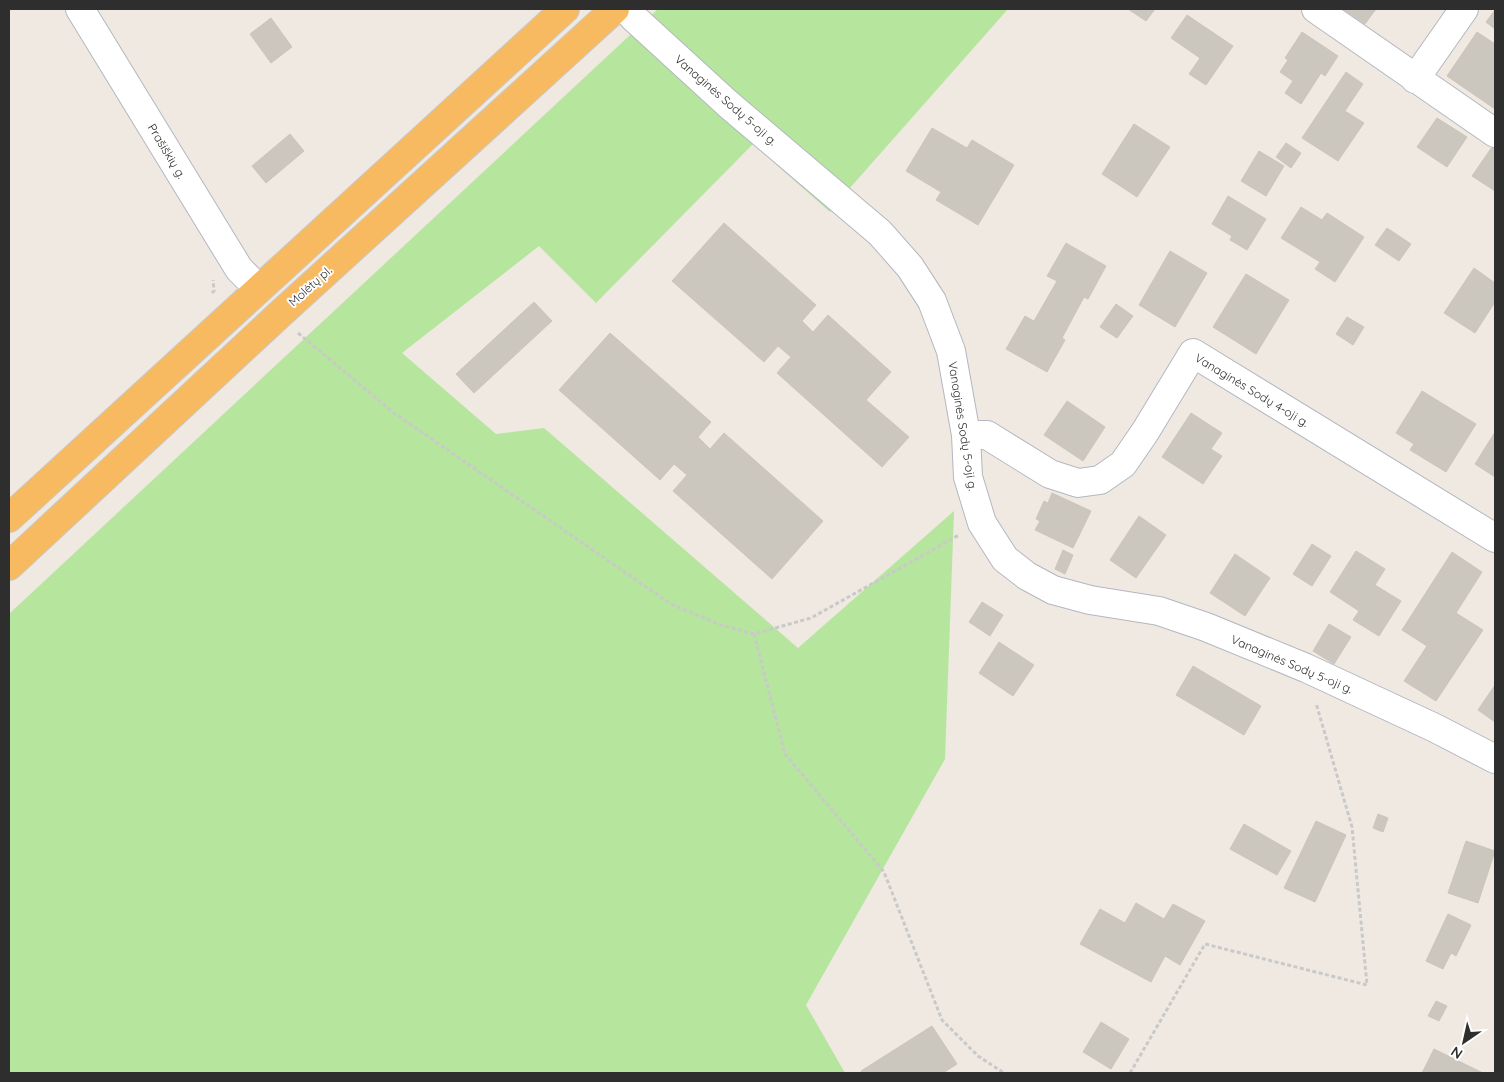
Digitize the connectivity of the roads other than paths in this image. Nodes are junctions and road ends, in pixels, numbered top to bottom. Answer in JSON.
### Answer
{"nodes":[{"id":1,"x":80,"y":9,"type":"edge"},
{"id":2,"x":565,"y":9,"type":"edge"},
{"id":3,"x":614,"y":9,"type":"edge"},
{"id":4,"x":626,"y":9,"type":"edge"},
{"id":5,"x":1316,"y":9,"type":"edge"},
{"id":6,"x":1464,"y":9,"type":"edge"},
{"id":7,"x":1415,"y":78,"type":"junction"},
{"id":8,"x":1495,"y":133,"type":"edge"},
{"id":9,"x":259,"y":289,"type":"junction"},
{"id":10,"x":966,"y":435,"type":"junction"},
{"id":11,"x":9,"y":518,"type":"edge"},
{"id":12,"x":1495,"y":538,"type":"edge"},
{"id":13,"x":9,"y":566,"type":"edge"},
{"id":14,"x":1495,"y":759,"type":"edge"}],
"edges":[{"from":1,"to":9,"type":"street","name":"Prašiškių g."},
{"from":2,"to":9,"type":"highway"},
{"from":3,"to":13,"type":"highway","name":"Molėtų pl."},
{"from":4,"to":10,"type":"street","name":"Vanaginės Sodų 5-oji g."},
{"from":5,"to":7,"type":"street"},
{"from":6,"to":7,"type":"street"},
{"from":7,"to":8,"type":"street"},
{"from":9,"to":11,"type":"highway"},
{"from":10,"to":12,"type":"street","name":"Vanaginės Sodų 4-oji g."},
{"from":10,"to":14,"type":"street","name":"Vanaginės Sodų 5-oji g."}]}
